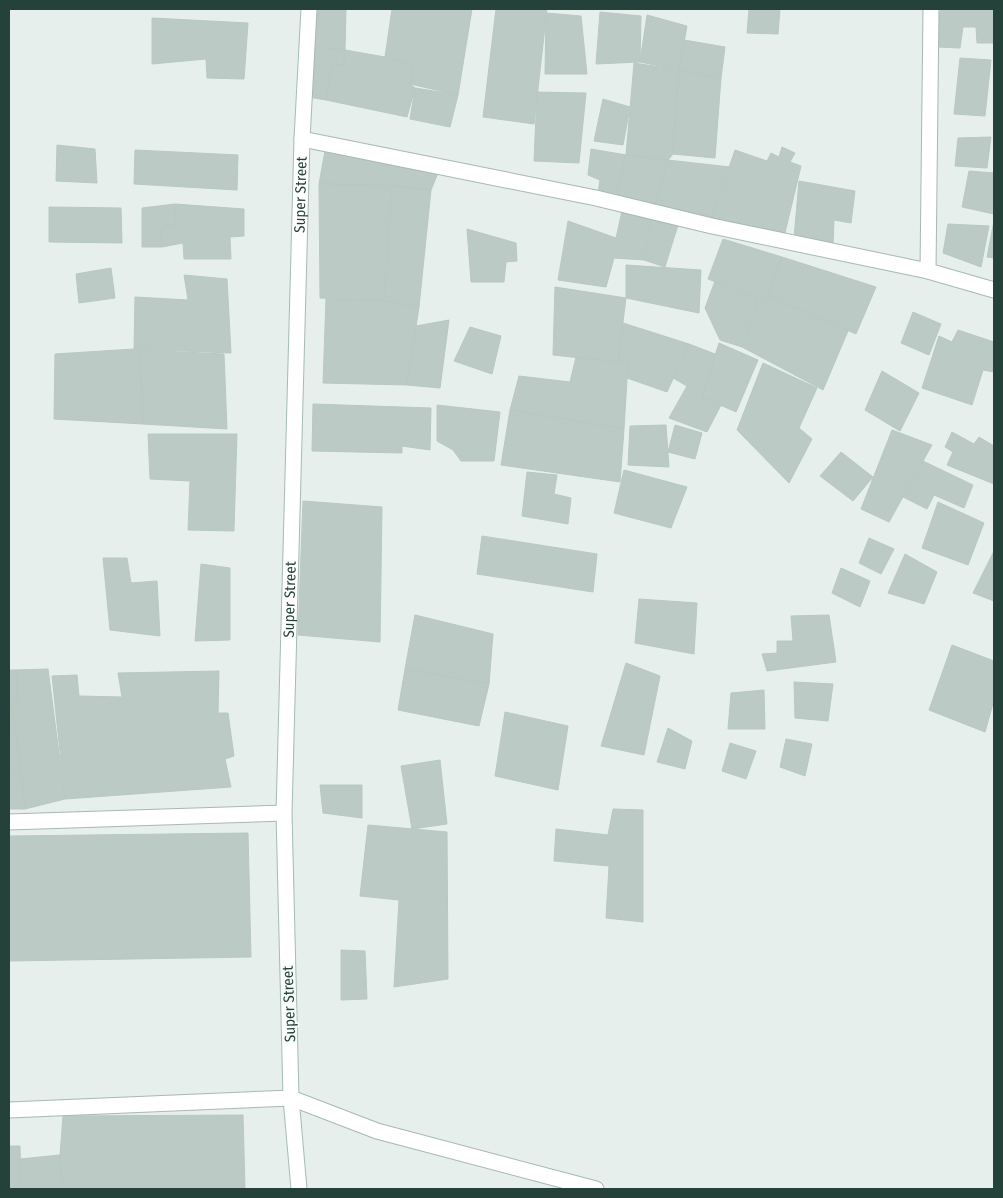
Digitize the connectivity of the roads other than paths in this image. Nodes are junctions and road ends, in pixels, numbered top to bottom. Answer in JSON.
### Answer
{"nodes":[{"id":1,"x":309,"y":9,"type":"edge"},
{"id":2,"x":931,"y":9,"type":"edge"},
{"id":3,"x":302,"y":139,"type":"junction"},
{"id":4,"x":928,"y":270,"type":"junction"},
{"id":5,"x":994,"y":290,"type":"edge"},
{"id":6,"x":284,"y":813,"type":"junction"},
{"id":7,"x":9,"y":822,"type":"edge"},
{"id":8,"x":291,"y":1098,"type":"junction"},
{"id":9,"x":9,"y":1110,"type":"edge"},
{"id":10,"x":299,"y":1189,"type":"edge"},
{"id":11,"x":596,"y":1189,"type":"edge"}],
"edges":[{"from":1,"to":3,"type":"street","name":"Super Street"},
{"from":2,"to":4,"type":"street"},
{"from":3,"to":4,"type":"street"},
{"from":3,"to":6,"type":"street","name":"Super Street"},
{"from":4,"to":5,"type":"street"},
{"from":6,"to":7,"type":"street"},
{"from":6,"to":8,"type":"street","name":"Super Street"},
{"from":8,"to":9,"type":"street"},
{"from":8,"to":10,"type":"street","name":"Super Street"},
{"from":8,"to":11,"type":"street"}]}
